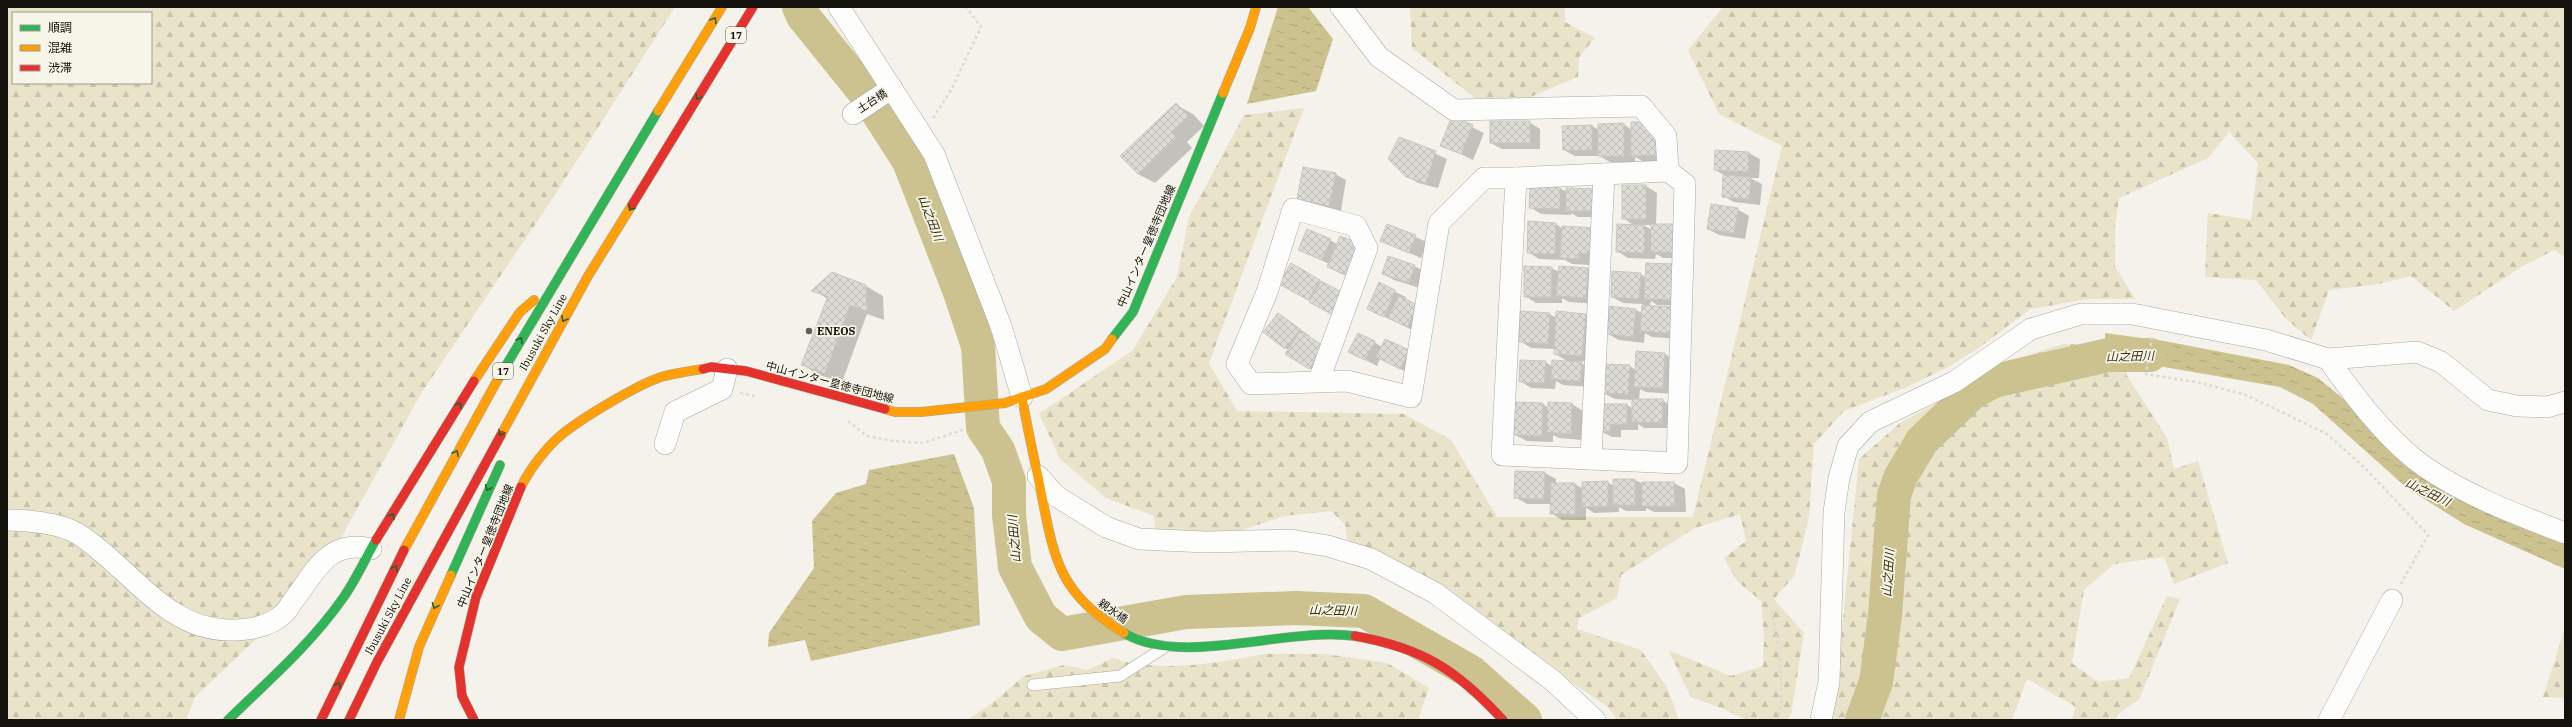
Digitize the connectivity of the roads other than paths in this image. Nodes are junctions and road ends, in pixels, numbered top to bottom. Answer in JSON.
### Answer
{"nodes":[{"id":1,"x":722,"y":7,"type":"edge"},
{"id":2,"x":753,"y":7,"type":"edge"},
{"id":3,"x":838,"y":7,"type":"edge"},
{"id":4,"x":1256,"y":7,"type":"edge"},
{"id":5,"x":1341,"y":7,"type":"edge"},
{"id":6,"x":892,"y":88,"type":"junction"},
{"id":7,"x":852,"y":114,"type":"dead end"},
{"id":8,"x":1668,"y":171,"type":"junction"},
{"id":9,"x":1604,"y":174,"type":"junction"},
{"id":10,"x":1516,"y":178,"type":"junction"},
{"id":11,"x":588,"y":276,"type":"junction"},
{"id":12,"x":554,"y":282,"type":"junction"},
{"id":13,"x":2328,"y":359,"type":"junction"},
{"id":14,"x":728,"y":369,"type":"junction"},
{"id":15,"x":544,"y":378,"type":"dead end"},
{"id":16,"x":1319,"y":380,"type":"junction"},
{"id":17,"x":1014,"y":400,"type":"junction"},
{"id":18,"x":2565,"y":402,"type":"edge"},
{"id":19,"x":664,"y":444,"type":"dead end"},
{"id":20,"x":505,"y":454,"type":"dead end"},
{"id":21,"x":1591,"y":459,"type":"junction"},
{"id":22,"x":1038,"y":476,"type":"junction"},
{"id":23,"x":7,"y":520,"type":"edge"},
{"id":24,"x":2565,"y":533,"type":"edge"},
{"id":25,"x":371,"y":549,"type":"junction"},
{"id":26,"x":2392,"y":600,"type":"road end"},
{"id":27,"x":1165,"y":647,"type":"junction"},
{"id":28,"x":1033,"y":685,"type":"dead end"},
{"id":29,"x":244,"y":704,"type":"junction"},
{"id":30,"x":228,"y":720,"type":"edge"},
{"id":31,"x":238,"y":720,"type":"edge"},
{"id":32,"x":321,"y":720,"type":"edge"},
{"id":33,"x":349,"y":720,"type":"edge"},
{"id":34,"x":399,"y":720,"type":"edge"},
{"id":35,"x":474,"y":720,"type":"edge"},
{"id":36,"x":1503,"y":720,"type":"edge"},
{"id":37,"x":1596,"y":720,"type":"edge"},
{"id":38,"x":1821,"y":720,"type":"edge"},
{"id":39,"x":2329,"y":720,"type":"edge"}],
"edges":[{"from":12,"to":1,"type":"main road","name":"Ibusuki Sky Line","number":"17","one_way":true},
{"from":2,"to":11,"type":"main road","name":"Ibusuki Sky Line","number":"17","one_way":true},
{"from":3,"to":6,"type":"street"},
{"from":4,"to":17,"type":"main road","name":"中山インター皇徳寺団地線"},
{"from":5,"to":8,"type":"street"},
{"from":6,"to":7,"type":"street","name":"土台橋"},
{"from":6,"to":17,"type":"street"},
{"from":8,"to":9,"type":"street"},
{"from":8,"to":21,"type":"street"},
{"from":9,"to":10,"type":"street"},
{"from":9,"to":21,"type":"street"},
{"from":10,"to":16,"type":"street"},
{"from":10,"to":21,"type":"street"},
{"from":11,"to":15,"type":"main road"},
{"from":11,"to":33,"type":"main road","name":"Ibusuki Sky Line","number":"17","one_way":true},
{"from":25,"to":12,"type":"main road","one_way":true},
{"from":32,"to":12,"type":"main road","name":"Ibusuki Sky Line","number":"17","one_way":true},
{"from":13,"to":18,"type":"street"},
{"from":13,"to":24,"type":"street"},
{"from":13,"to":38,"type":"street"},
{"from":14,"to":17,"type":"main road","name":"中山インター皇徳寺団地線"},
{"from":14,"to":19,"type":"street"},
{"from":14,"to":35,"type":"main road","name":"中山インター皇徳寺団地線"},
{"from":16,"to":16,"type":"street"},
{"from":17,"to":22,"type":"main road","name":"親水橋"},
{"from":20,"to":34,"type":"main road","one_way":true},
{"from":22,"to":27,"type":"main road","name":"親水橋"},
{"from":22,"to":37,"type":"street"},
{"from":23,"to":25,"type":"street"},
{"from":25,"to":29,"type":"main road"},
{"from":26,"to":39,"type":"street"},
{"from":27,"to":28,"type":"lane"},
{"from":27,"to":36,"type":"main road","name":"親水橋"},
{"from":29,"to":30,"type":"main road"},
{"from":29,"to":31,"type":"main road"}]}
